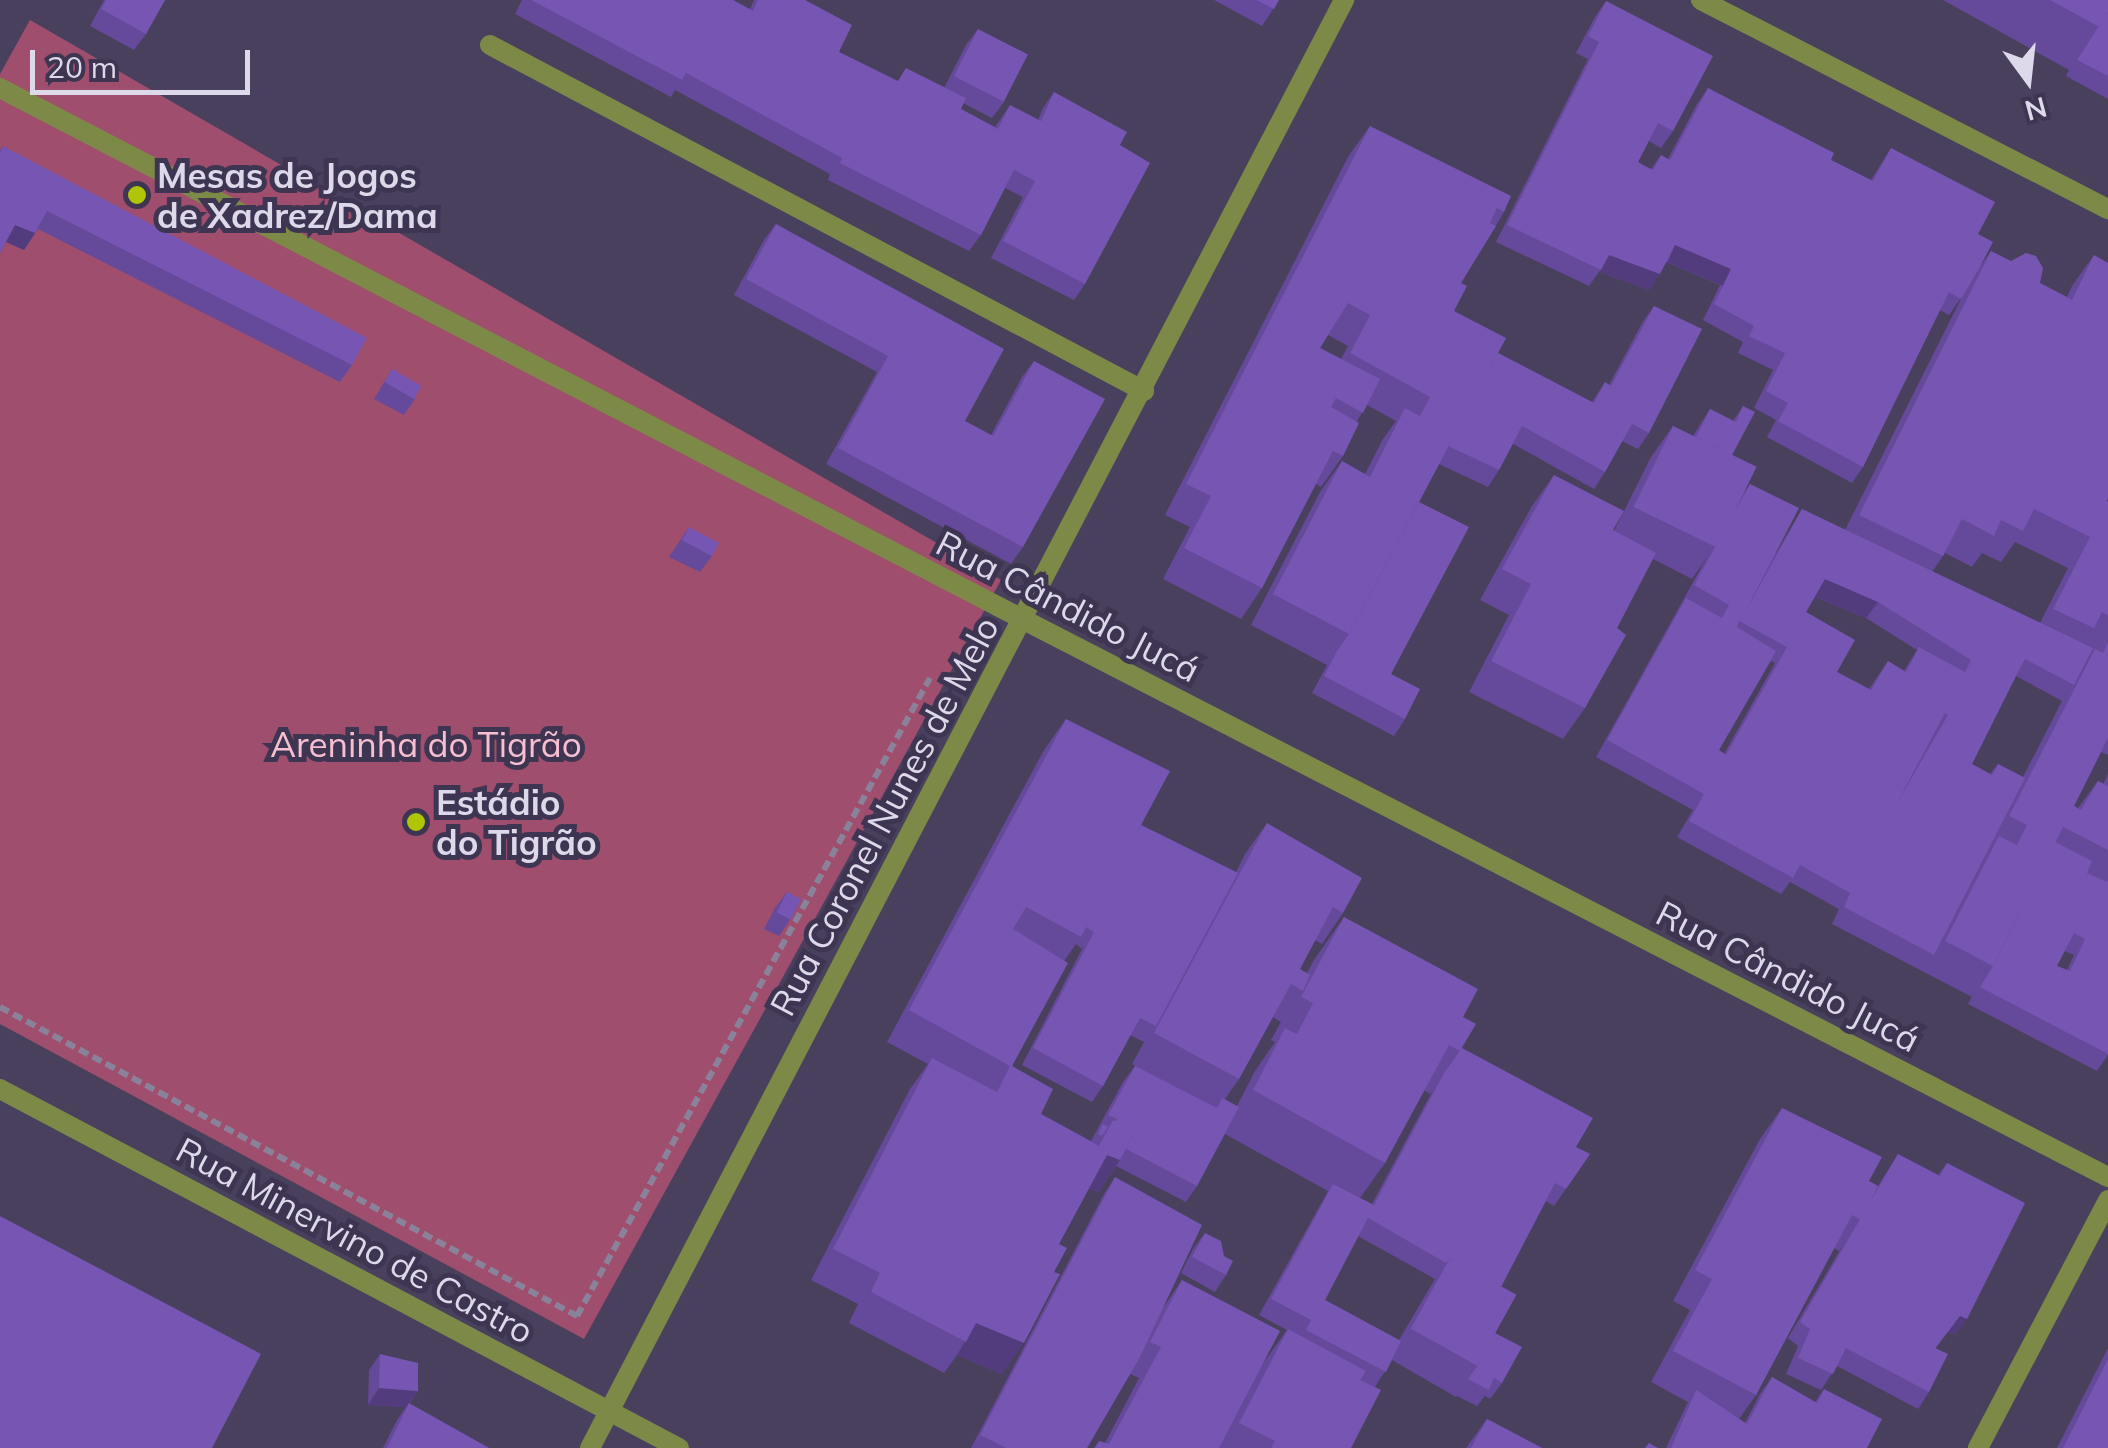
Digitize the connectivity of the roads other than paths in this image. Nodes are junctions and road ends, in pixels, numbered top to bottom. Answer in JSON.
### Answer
{"nodes":[{"id":1,"x":1344,"y":0,"type":"edge"},
{"id":2,"x":1701,"y":0,"type":"edge"},
{"id":3,"x":490,"y":45,"type":"dead end"},
{"id":4,"x":0,"y":88,"type":"edge"},
{"id":5,"x":2108,"y":208,"type":"edge"},
{"id":6,"x":1144,"y":392,"type":"junction"},
{"id":7,"x":1024,"y":620,"type":"junction"},
{"id":8,"x":0,"y":1089,"type":"edge"},
{"id":9,"x":2108,"y":1176,"type":"edge"},
{"id":10,"x":2108,"y":1200,"type":"edge"},
{"id":11,"x":610,"y":1412,"type":"junction"},
{"id":12,"x":590,"y":1448,"type":"edge"},
{"id":13,"x":680,"y":1448,"type":"edge"},
{"id":14,"x":1978,"y":1448,"type":"edge"}],
"edges":[{"from":1,"to":6,"type":"street","name":"Rua Coronel Nunes de Melo"},
{"from":2,"to":5,"type":"street"},
{"from":3,"to":6,"type":"street"},
{"from":4,"to":7,"type":"street","name":"Rua Cândido Jucá"},
{"from":6,"to":7,"type":"street","name":"Rua Coronel Nunes de Melo"},
{"from":7,"to":9,"type":"street","name":"Rua Cândido Jucá"},
{"from":7,"to":11,"type":"street","name":"Rua Coronel Nunes de Melo"},
{"from":8,"to":11,"type":"street","name":"Rua Minervino de Castro"},
{"from":10,"to":14,"type":"street"},
{"from":11,"to":12,"type":"street","name":"Rua Coronel Nunes de Melo"},
{"from":11,"to":13,"type":"street","name":"Rua Minervino de Castro"}]}
